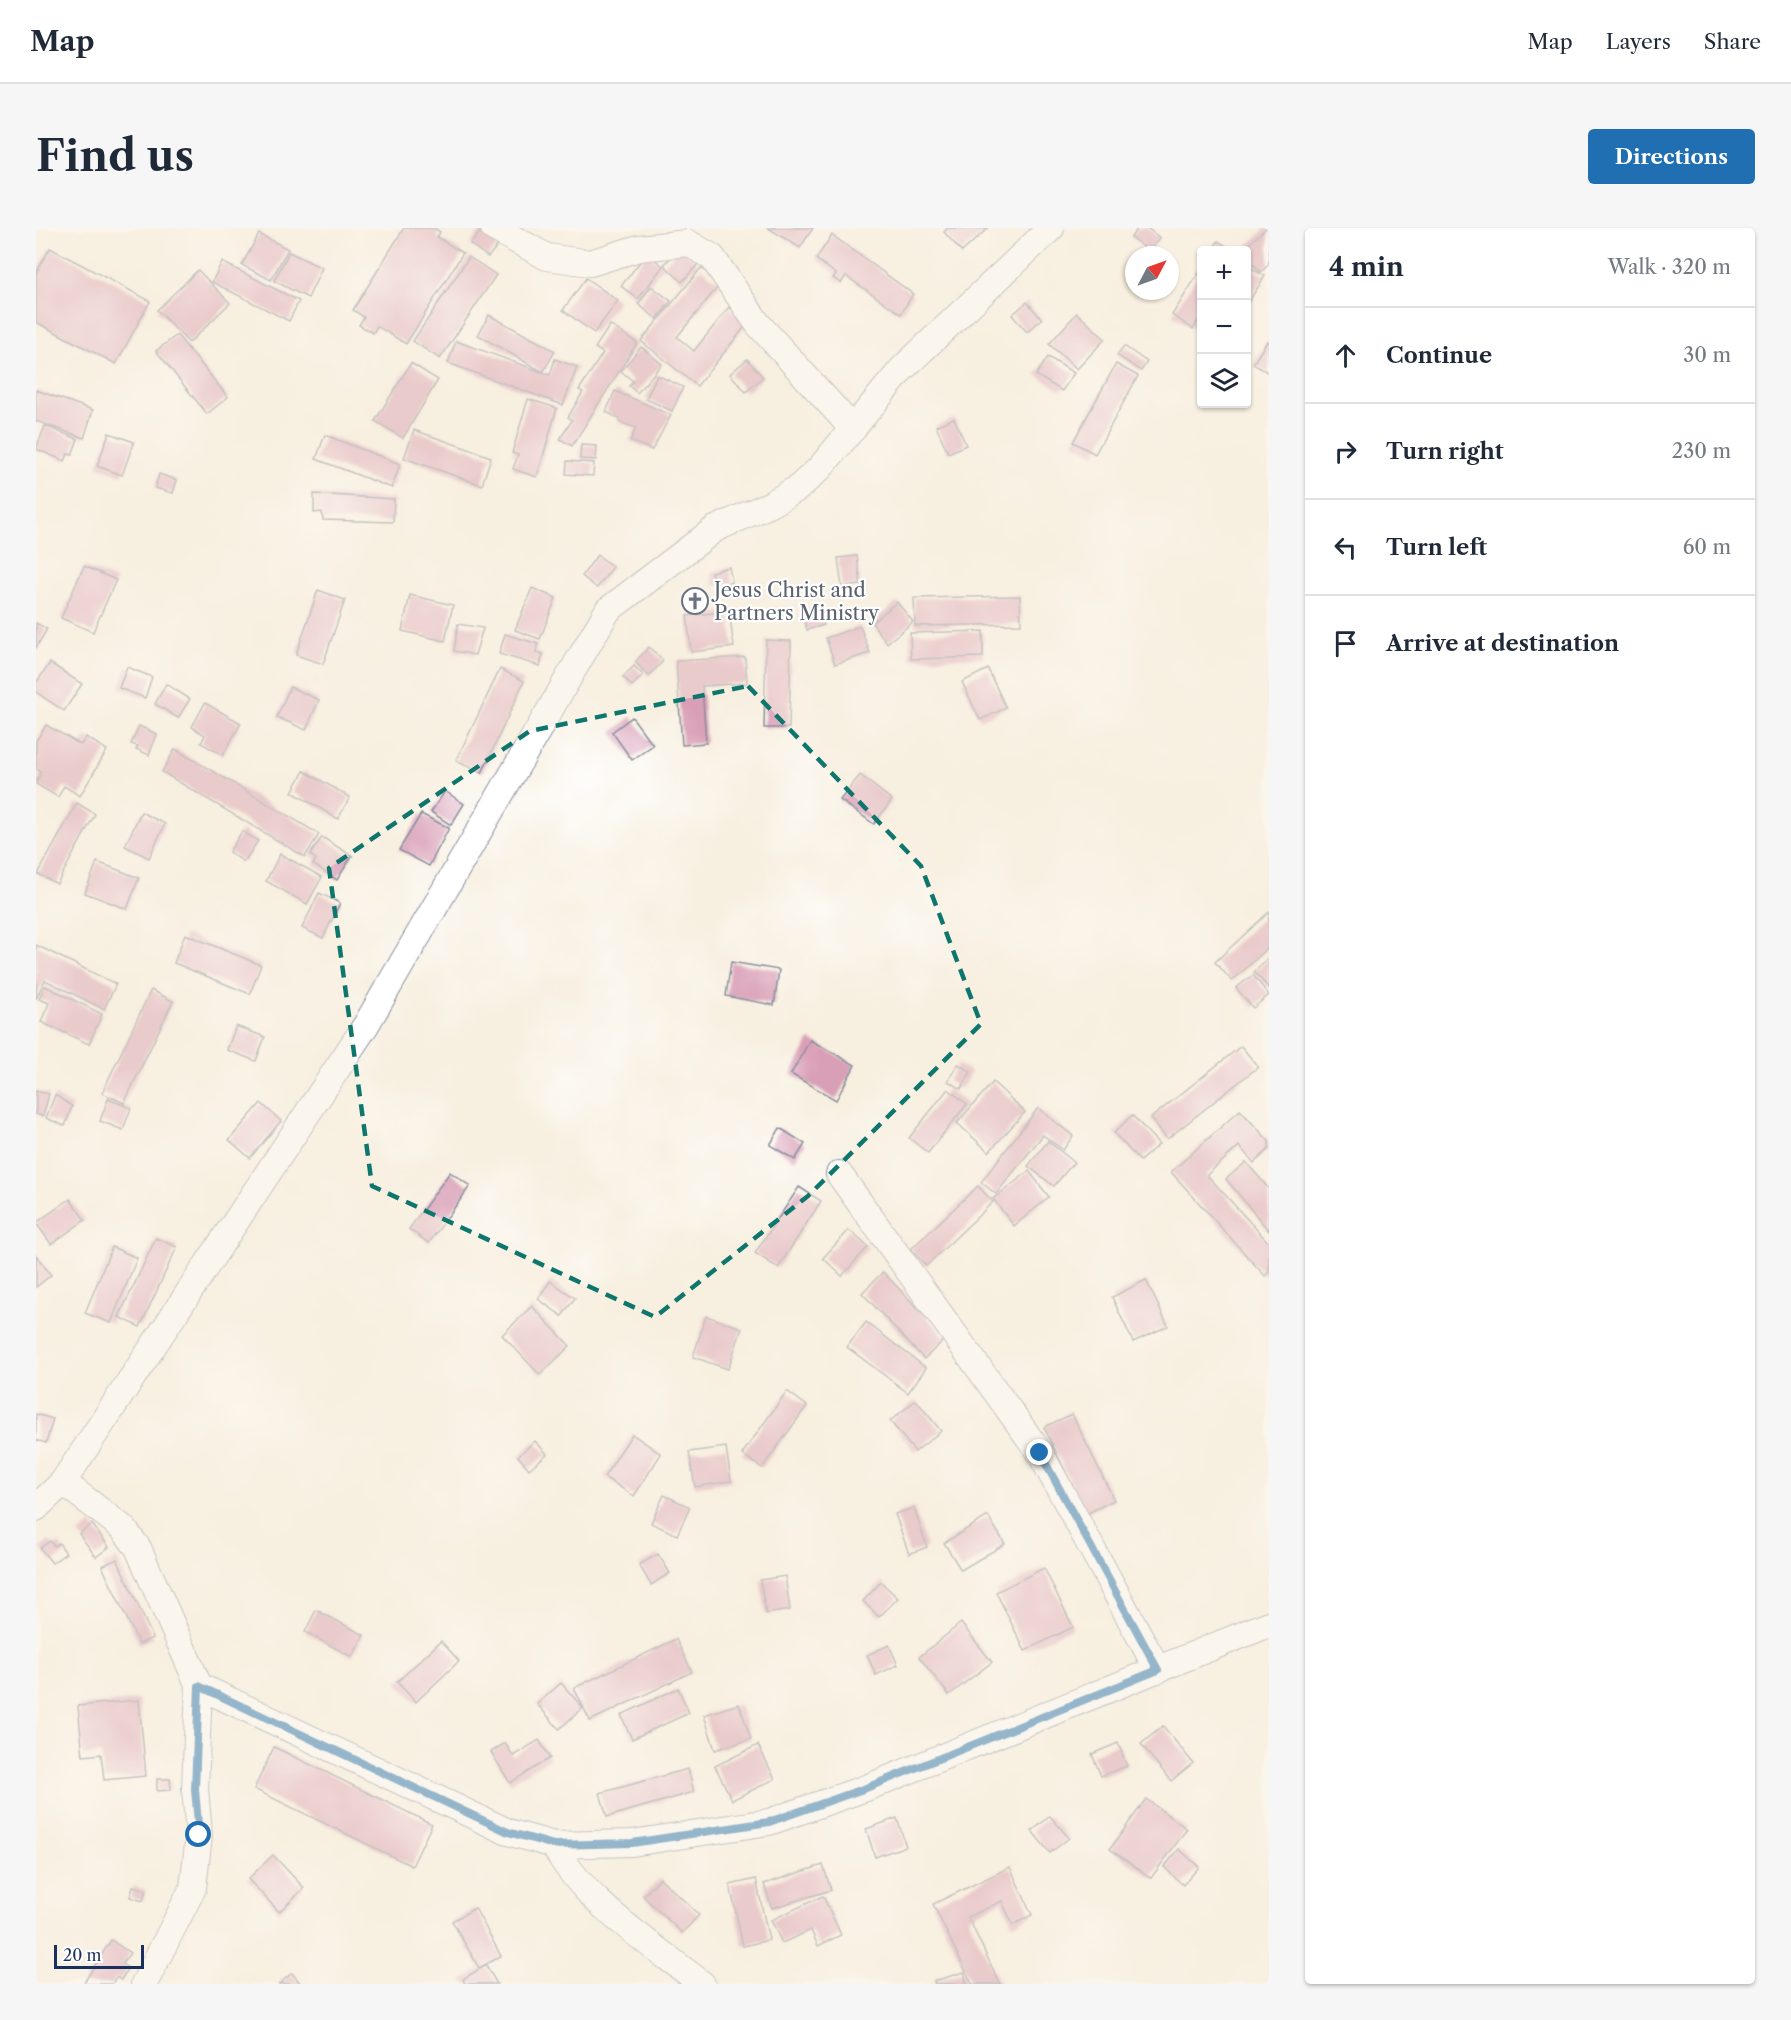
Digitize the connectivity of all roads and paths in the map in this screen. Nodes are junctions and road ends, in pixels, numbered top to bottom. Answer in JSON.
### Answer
{"nodes":[{"id":1,"x":494,"y":228,"type":"edge"},
{"id":2,"x":1051,"y":228,"type":"edge"},
{"id":3,"x":853,"y":429,"type":"junction"},
{"id":4,"x":839,"y":1174,"type":"dead end"},
{"id":5,"x":63,"y":1482,"type":"junction"},
{"id":6,"x":36,"y":1508,"type":"edge"},
{"id":7,"x":1269,"y":1624,"type":"edge"},
{"id":8,"x":1158,"y":1670,"type":"junction"},
{"id":9,"x":199,"y":1686,"type":"junction"},
{"id":10,"x":554,"y":1845,"type":"junction"},
{"id":11,"x":144,"y":1984,"type":"edge"},
{"id":12,"x":702,"y":1984,"type":"edge"}],
"edges":[{"from":1,"to":3,"type":"street"},
{"from":2,"to":3,"type":"street"},
{"from":3,"to":5,"type":"street"},
{"from":4,"to":8,"type":"street"},
{"from":5,"to":6,"type":"street"},
{"from":5,"to":9,"type":"street"},
{"from":7,"to":8,"type":"street"},
{"from":8,"to":10,"type":"street"},
{"from":9,"to":10,"type":"street"},
{"from":9,"to":11,"type":"street"},
{"from":10,"to":12,"type":"street"}]}
